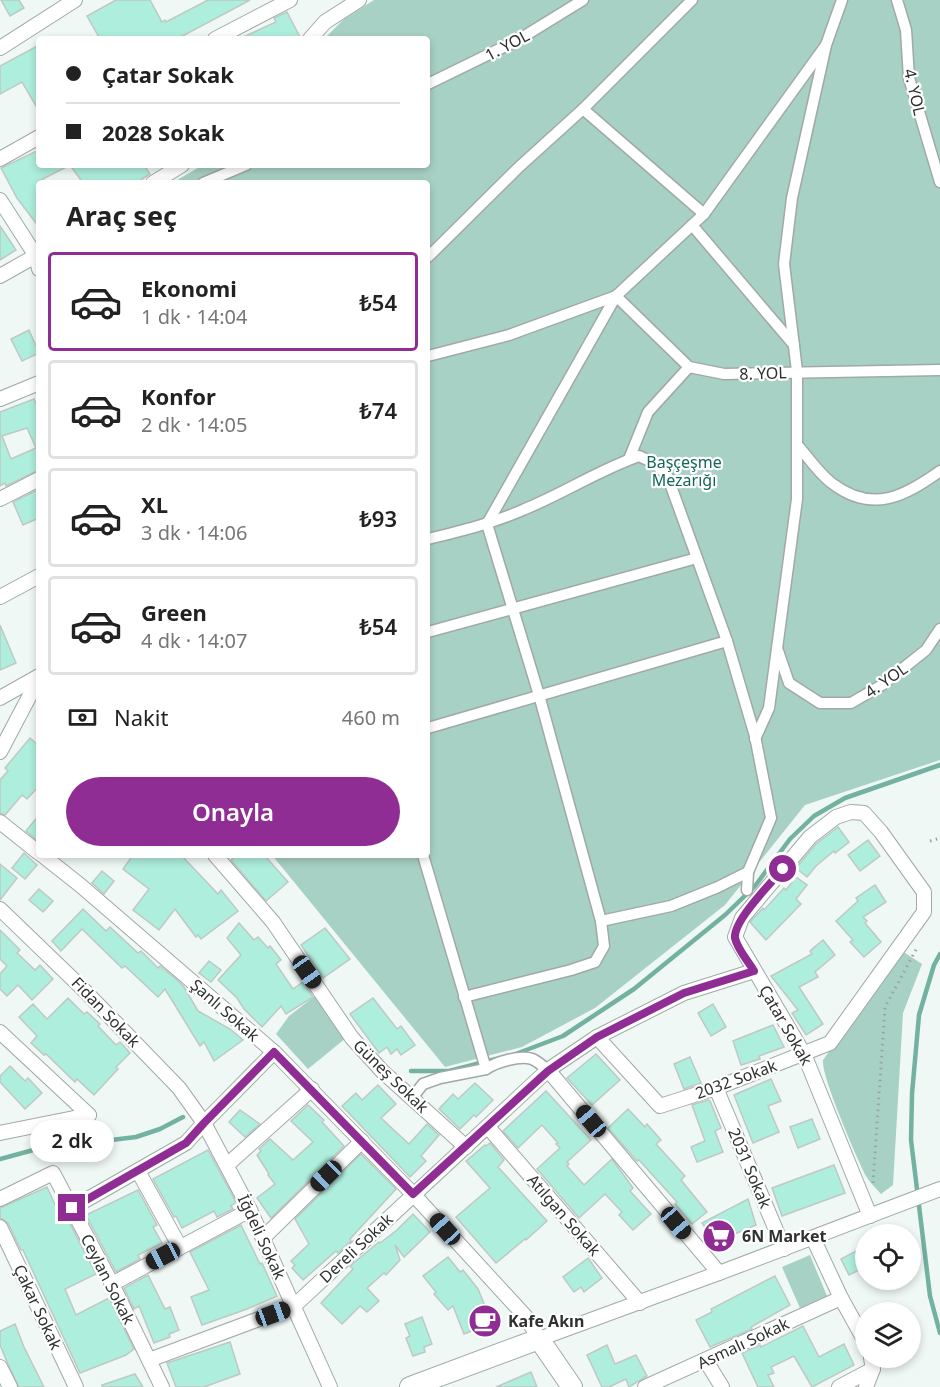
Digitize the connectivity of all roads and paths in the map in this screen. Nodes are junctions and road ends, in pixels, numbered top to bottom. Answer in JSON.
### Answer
{"nodes":[{"id":1,"x":75,"y":0,"type":"edge"},
{"id":2,"x":290,"y":0,"type":"edge"},
{"id":3,"x":359,"y":0,"type":"edge"},
{"id":4,"x":583,"y":0,"type":"edge"},
{"id":5,"x":692,"y":0,"type":"edge"},
{"id":6,"x":842,"y":0,"type":"edge"},
{"id":7,"x":897,"y":0,"type":"edge"},
{"id":8,"x":221,"y":36,"type":"edge"},
{"id":9,"x":313,"y":36,"type":"edge"},
{"id":10,"x":826,"y":45,"type":"junction"},
{"id":11,"x":0,"y":48,"type":"edge"},
{"id":12,"x":430,"y":83,"type":"edge"},
{"id":13,"x":583,"y":109,"type":"junction"},
{"id":14,"x":36,"y":139,"type":"edge"},
{"id":15,"x":0,"y":159,"type":"edge"},
{"id":16,"x":177,"y":168,"type":"edge"},
{"id":17,"x":239,"y":168,"type":"edge"},
{"id":18,"x":158,"y":180,"type":"edge"},
{"id":19,"x":209,"y":180,"type":"edge"},
{"id":20,"x":940,"y":182,"type":"edge"},
{"id":21,"x":1,"y":202,"type":"edge"},
{"id":22,"x":704,"y":214,"type":"junction"},
{"id":23,"x":692,"y":225,"type":"junction"},
{"id":24,"x":430,"y":254,"type":"edge"},
{"id":25,"x":36,"y":257,"type":"edge"},
{"id":26,"x":36,"y":261,"type":"edge"},
{"id":27,"x":0,"y":276,"type":"edge"},
{"id":28,"x":616,"y":296,"type":"junction"},
{"id":29,"x":794,"y":345,"type":"junction"},
{"id":30,"x":430,"y":355,"type":"edge"},
{"id":31,"x":688,"y":367,"type":"junction"},
{"id":32,"x":940,"y":370,"type":"edge"},
{"id":33,"x":797,"y":371,"type":"junction"},
{"id":34,"x":36,"y":384,"type":"edge"},
{"id":35,"x":0,"y":399,"type":"edge"},
{"id":36,"x":798,"y":446,"type":"junction"},
{"id":37,"x":628,"y":459,"type":"junction"},
{"id":38,"x":940,"y":471,"type":"edge"},
{"id":39,"x":36,"y":481,"type":"edge"},
{"id":40,"x":0,"y":500,"type":"edge"},
{"id":41,"x":487,"y":524,"type":"junction"},
{"id":42,"x":430,"y":538,"type":"edge"},
{"id":43,"x":697,"y":558,"type":"junction"},
{"id":44,"x":36,"y":578,"type":"edge"},
{"id":45,"x":0,"y":597,"type":"edge"},
{"id":46,"x":513,"y":608,"type":"junction"},
{"id":47,"x":940,"y":629,"type":"edge"},
{"id":48,"x":430,"y":632,"type":"edge"},
{"id":49,"x":727,"y":641,"type":"junction"},
{"id":50,"x":777,"y":648,"type":"junction"},
{"id":51,"x":36,"y":679,"type":"edge"},
{"id":52,"x":36,"y":683,"type":"edge"},
{"id":53,"x":539,"y":695,"type":"junction"},
{"id":54,"x":1,"y":698,"type":"edge"},
{"id":55,"x":430,"y":727,"type":"edge"},
{"id":56,"x":755,"y":739,"type":"junction"},
{"id":57,"x":0,"y":752,"type":"edge"},
{"id":58,"x":0,"y":822,"type":"edge"},
{"id":59,"x":940,"y":838,"type":"edge"},
{"id":60,"x":930,"y":841,"type":"dead end"},
{"id":61,"x":36,"y":851,"type":"edge"},
{"id":62,"x":45,"y":858,"type":"edge"},
{"id":63,"x":218,"y":858,"type":"edge"},
{"id":64,"x":424,"y":858,"type":"edge"},
{"id":65,"x":748,"y":873,"type":"junction"},
{"id":66,"x":747,"y":890,"type":"dead end"},
{"id":67,"x":924,"y":892,"type":"joint"},
{"id":68,"x":0,"y":909,"type":"edge"},
{"id":69,"x":601,"y":921,"type":"junction"},
{"id":70,"x":922,"y":939,"type":"dead end"},
{"id":71,"x":754,"y":971,"type":"junction"},
{"id":72,"x":464,"y":997,"type":"junction"},
{"id":73,"x":0,"y":1032,"type":"edge"},
{"id":74,"x":597,"y":1037,"type":"junction"},
{"id":75,"x":274,"y":1052,"type":"junction"},
{"id":76,"x":804,"y":1054,"type":"junction"},
{"id":77,"x":484,"y":1064,"type":"junction"},
{"id":78,"x":548,"y":1071,"type":"junction"},
{"id":79,"x":716,"y":1088,"type":"junction"},
{"id":80,"x":312,"y":1089,"type":"junction"},
{"id":81,"x":412,"y":1098,"type":"junction"},
{"id":82,"x":204,"y":1123,"type":"junction"},
{"id":83,"x":488,"y":1127,"type":"junction"},
{"id":84,"x":0,"y":1133,"type":"edge"},
{"id":85,"x":362,"y":1141,"type":"junction"},
{"id":86,"x":466,"y":1147,"type":"junction"},
{"id":87,"x":228,"y":1166,"type":"junction"},
{"id":88,"x":138,"y":1171,"type":"junction"},
{"id":89,"x":872,"y":1184,"type":"dead end"},
{"id":90,"x":940,"y":1189,"type":"edge"},
{"id":91,"x":413,"y":1194,"type":"junction"},
{"id":92,"x":0,"y":1199,"type":"edge"},
{"id":93,"x":72,"y":1208,"type":"junction"},
{"id":94,"x":250,"y":1210,"type":"junction"},
{"id":95,"x":870,"y":1216,"type":"junction"},
{"id":96,"x":0,"y":1227,"type":"edge"},
{"id":97,"x":263,"y":1238,"type":"junction"},
{"id":98,"x":813,"y":1238,"type":"junction"},
{"id":99,"x":180,"y":1247,"type":"junction"},
{"id":100,"x":784,"y":1249,"type":"junction"},
{"id":101,"x":719,"y":1273,"type":"junction"},
{"id":102,"x":112,"y":1284,"type":"junction"},
{"id":103,"x":841,"y":1298,"type":"junction"},
{"id":104,"x":640,"y":1303,"type":"junction"},
{"id":105,"x":294,"y":1306,"type":"junction"},
{"id":106,"x":855,"y":1323,"type":"edge"},
{"id":107,"x":539,"y":1338,"type":"junction"},
{"id":108,"x":149,"y":1360,"type":"junction"},
{"id":109,"x":706,"y":1361,"type":"junction"},
{"id":110,"x":0,"y":1367,"type":"edge"},
{"id":111,"x":865,"y":1368,"type":"edge"},
{"id":112,"x":871,"y":1368,"type":"edge"},
{"id":113,"x":10,"y":1387,"type":"edge"},
{"id":114,"x":76,"y":1387,"type":"edge"},
{"id":115,"x":162,"y":1387,"type":"edge"},
{"id":116,"x":330,"y":1387,"type":"edge"},
{"id":117,"x":410,"y":1387,"type":"edge"},
{"id":118,"x":572,"y":1387,"type":"edge"},
{"id":119,"x":645,"y":1387,"type":"edge"},
{"id":120,"x":722,"y":1387,"type":"edge"},
{"id":121,"x":839,"y":1387,"type":"edge"},
{"id":122,"x":866,"y":1387,"type":"edge"}],
"edges":[{"from":1,"to":11,"type":"street"},
{"from":2,"to":8,"type":"street"},
{"from":3,"to":9,"type":"street"},
{"from":4,"to":12,"type":"street","name":"1. YOL"},
{"from":5,"to":13,"type":"street"},
{"from":6,"to":10,"type":"street"},
{"from":7,"to":20,"type":"street","name":"4. YOL"},
{"from":10,"to":22,"type":"street"},
{"from":10,"to":29,"type":"street"},
{"from":13,"to":22,"type":"street"},
{"from":13,"to":24,"type":"street"},
{"from":14,"to":15,"type":"street"},
{"from":16,"to":18,"type":"street"},
{"from":17,"to":19,"type":"street"},
{"from":21,"to":25,"type":"street"},
{"from":22,"to":23,"type":"street"},
{"from":23,"to":28,"type":"street"},
{"from":23,"to":29,"type":"street"},
{"from":26,"to":27,"type":"street"},
{"from":28,"to":30,"type":"street"},
{"from":28,"to":31,"type":"street"},
{"from":28,"to":41,"type":"street"},
{"from":29,"to":33,"type":"street"},
{"from":31,"to":33,"type":"street","name":"8. YOL"},
{"from":31,"to":37,"type":"street"},
{"from":32,"to":33,"type":"street","name":"8. YOL"},
{"from":33,"to":36,"type":"street"},
{"from":34,"to":35,"type":"street"},
{"from":36,"to":38,"type":"street"},
{"from":36,"to":50,"type":"street"},
{"from":37,"to":41,"type":"street"},
{"from":37,"to":43,"type":"street"},
{"from":39,"to":40,"type":"street"},
{"from":41,"to":42,"type":"street"},
{"from":41,"to":46,"type":"street"},
{"from":43,"to":46,"type":"street"},
{"from":43,"to":49,"type":"street"},
{"from":44,"to":45,"type":"street"},
{"from":46,"to":48,"type":"street"},
{"from":46,"to":53,"type":"street"},
{"from":47,"to":50,"type":"street","name":"4. YOL"},
{"from":49,"to":53,"type":"street"},
{"from":49,"to":56,"type":"street"},
{"from":50,"to":56,"type":"street"},
{"from":51,"to":54,"type":"street"},
{"from":52,"to":57,"type":"street"},
{"from":53,"to":55,"type":"street"},
{"from":53,"to":69,"type":"street"},
{"from":56,"to":65,"type":"street"},
{"from":58,"to":61,"type":"street","name":"Şanlı Sokak"},
{"from":59,"to":60,"type":"path"},
{"from":62,"to":75,"type":"street","name":"Şanlı Sokak"},
{"from":63,"to":81,"type":"street","name":"Güneş Sokak"},
{"from":64,"to":72,"type":"street"},
{"from":65,"to":66,"type":"street"},
{"from":65,"to":69,"type":"street"},
{"from":67,"to":71,"type":"street","name":"Çatar Sokak"},
{"from":67,"to":76,"type":"street","name":"2032 Sokak"},
{"from":68,"to":82,"type":"street","name":"Fidan Sokak"},
{"from":69,"to":72,"type":"street"},
{"from":70,"to":89,"type":"path"},
{"from":71,"to":74,"type":"street","name":"Dereli Sokak"},
{"from":71,"to":76,"type":"street","name":"Çatar Sokak"},
{"from":72,"to":77,"type":"street"},
{"from":73,"to":84,"type":"street"},
{"from":74,"to":78,"type":"street","name":"Dereli Sokak"},
{"from":74,"to":79,"type":"street","name":"2032 Sokak"},
{"from":75,"to":80,"type":"street","name":"Şanlı Sokak"},
{"from":75,"to":82,"type":"street"},
{"from":76,"to":79,"type":"street","name":"2032 Sokak"},
{"from":76,"to":95,"type":"street","name":"Çatar Sokak"},
{"from":77,"to":78,"type":"street"},
{"from":77,"to":81,"type":"street"},
{"from":78,"to":83,"type":"street","name":"Dereli Sokak"},
{"from":78,"to":101,"type":"street"},
{"from":79,"to":100,"type":"street","name":"2031 Sokak"},
{"from":80,"to":85,"type":"street","name":"Şanlı Sokak"},
{"from":80,"to":87,"type":"street"},
{"from":81,"to":86,"type":"street","name":"Güneş Sokak"},
{"from":82,"to":87,"type":"street","name":"İğdeli Sokak"},
{"from":82,"to":88,"type":"street"},
{"from":83,"to":86,"type":"street","name":"Dereli Sokak"},
{"from":83,"to":104,"type":"street","name":"Atılgan Sokak"},
{"from":85,"to":91,"type":"street","name":"Şanlı Sokak"},
{"from":85,"to":97,"type":"street"},
{"from":86,"to":91,"type":"street","name":"Dereli Sokak"},
{"from":87,"to":94,"type":"street","name":"İğdeli Sokak"},
{"from":88,"to":93,"type":"street"},
{"from":88,"to":99,"type":"street"},
{"from":90,"to":95,"type":"street"},
{"from":91,"to":105,"type":"street","name":"Dereli Sokak"},
{"from":91,"to":107,"type":"street","name":"Şanlı Sokak"},
{"from":92,"to":93,"type":"street","name":"Ceylan Sokak"},
{"from":93,"to":102,"type":"street","name":"Ceylan Sokak"},
{"from":94,"to":97,"type":"street","name":"İğdeli Sokak"},
{"from":94,"to":99,"type":"street"},
{"from":95,"to":98,"type":"street"},
{"from":96,"to":114,"type":"street","name":"Çakar Sokak"},
{"from":97,"to":105,"type":"street","name":"İğdeli Sokak"},
{"from":98,"to":100,"type":"street"},
{"from":98,"to":103,"type":"street"},
{"from":99,"to":102,"type":"street"},
{"from":100,"to":101,"type":"street"},
{"from":101,"to":104,"type":"street"},
{"from":102,"to":108,"type":"street","name":"Ceylan Sokak"},
{"from":103,"to":106,"type":"street"},
{"from":103,"to":109,"type":"street","name":"Asmalı Sokak"},
{"from":104,"to":107,"type":"street"},
{"from":105,"to":108,"type":"street","name":"Dereli Sokak"},
{"from":105,"to":116,"type":"street","name":"İğdeli Sokak"},
{"from":107,"to":117,"type":"main road"},
{"from":107,"to":118,"type":"main road"},
{"from":108,"to":115,"type":"street","name":"Ceylan Sokak"},
{"from":109,"to":119,"type":"street","name":"Asmalı Sokak"},
{"from":109,"to":120,"type":"street"},
{"from":110,"to":113,"type":"street"},
{"from":111,"to":121,"type":"street"},
{"from":112,"to":122,"type":"street"}]}
